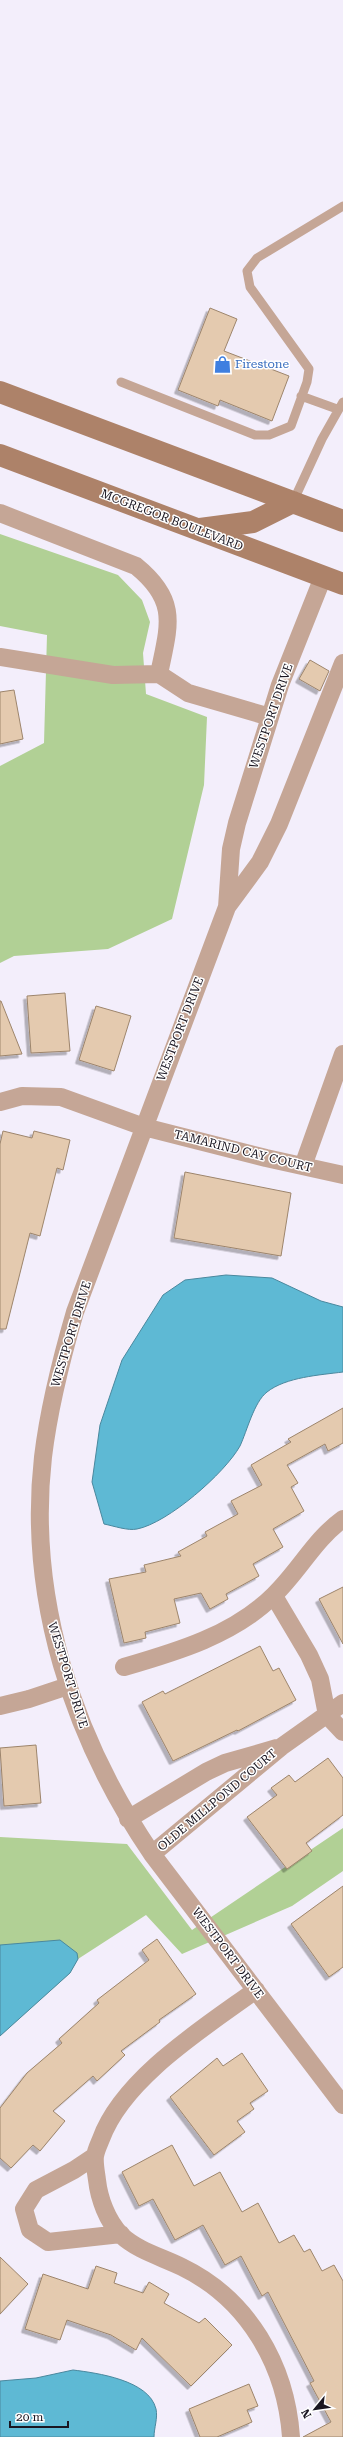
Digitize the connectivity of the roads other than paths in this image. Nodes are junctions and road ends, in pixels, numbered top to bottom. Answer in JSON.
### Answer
{"nodes":[{"id":1,"x":343,"y":206,"type":"edge"},
{"id":2,"x":121,"y":382,"type":"dead end"},
{"id":3,"x":0,"y":392,"type":"edge"},
{"id":4,"x":301,"y":396,"type":"junction"},
{"id":5,"x":340,"y":406,"type":"edge"},
{"id":6,"x":0,"y":456,"type":"edge"},
{"id":7,"x":292,"y":502,"type":"junction"},
{"id":8,"x":0,"y":513,"type":"edge"},
{"id":9,"x":343,"y":521,"type":"edge"},
{"id":10,"x":197,"y":529,"type":"junction"},
{"id":11,"x":343,"y":565,"type":"edge"},
{"id":12,"x":323,"y":577,"type":"junction"},
{"id":13,"x":343,"y":584,"type":"edge"},
{"id":14,"x":0,"y":657,"type":"edge"},
{"id":15,"x":343,"y":663,"type":"edge"},
{"id":16,"x":159,"y":674,"type":"junction"},
{"id":17,"x":270,"y":717,"type":"junction"},
{"id":18,"x":227,"y":907,"type":"junction"},
{"id":19,"x":343,"y":1054,"type":"edge"},
{"id":20,"x":0,"y":1102,"type":"edge"},
{"id":21,"x":144,"y":1126,"type":"junction"},
{"id":22,"x":303,"y":1166,"type":"junction"},
{"id":23,"x":343,"y":1174,"type":"edge"},
{"id":24,"x":343,"y":1519,"type":"edge"},
{"id":25,"x":274,"y":1596,"type":"junction"},
{"id":26,"x":124,"y":1667,"type":"dead end"},
{"id":27,"x":68,"y":1686,"type":"junction"},
{"id":28,"x":343,"y":1703,"type":"edge"},
{"id":29,"x":0,"y":1706,"type":"edge"},
{"id":30,"x":327,"y":1715,"type":"junction"},
{"id":31,"x":343,"y":1732,"type":"edge"},
{"id":32,"x":281,"y":1747,"type":"junction"},
{"id":33,"x":128,"y":1819,"type":"junction"},
{"id":34,"x":152,"y":1854,"type":"junction"},
{"id":35,"x":256,"y":1990,"type":"junction"},
{"id":36,"x":343,"y":2105,"type":"edge"},
{"id":37,"x":95,"y":2156,"type":"junction"},
{"id":38,"x":121,"y":2234,"type":"junction"},
{"id":39,"x":291,"y":2437,"type":"edge"}],
"edges":[{"from":1,"to":4,"type":"lane"},
{"from":2,"to":4,"type":"lane"},
{"from":3,"to":7,"type":"main road"},
{"from":4,"to":5,"type":"lane"},
{"from":5,"to":7,"type":"lane"},
{"from":6,"to":10,"type":"main road","name":"MCGREGOR BOULEVARD"},
{"from":7,"to":9,"type":"main road"},
{"from":7,"to":10,"type":"main road"},
{"from":8,"to":16,"type":"street"},
{"from":10,"to":12,"type":"main road","name":"MCGREGOR BOULEVARD"},
{"from":11,"to":12,"type":"main road"},
{"from":12,"to":13,"type":"main road","name":"MCGREGOR BOULEVARD"},
{"from":12,"to":17,"type":"street","name":"WESTPORT DRIVE"},
{"from":14,"to":16,"type":"street"},
{"from":15,"to":18,"type":"street","name":"WESTPORT DRIVE"},
{"from":16,"to":17,"type":"street"},
{"from":17,"to":18,"type":"street","name":"WESTPORT DRIVE"},
{"from":18,"to":21,"type":"street","name":"WESTPORT DRIVE"},
{"from":19,"to":22,"type":"street"},
{"from":20,"to":21,"type":"street","name":"TAMARIND CAY COURT"},
{"from":21,"to":22,"type":"street","name":"TAMARIND CAY COURT"},
{"from":21,"to":27,"type":"street","name":"WESTPORT DRIVE"},
{"from":22,"to":23,"type":"street","name":"TAMARIND CAY COURT"},
{"from":24,"to":25,"type":"street"},
{"from":25,"to":26,"type":"street"},
{"from":25,"to":30,"type":"street"},
{"from":27,"to":29,"type":"street"},
{"from":27,"to":33,"type":"street","name":"WESTPORT DRIVE"},
{"from":28,"to":30,"type":"street","name":"OLDE MILLPOND COURT"},
{"from":30,"to":31,"type":"street"},
{"from":30,"to":32,"type":"street","name":"OLDE MILLPOND COURT"},
{"from":32,"to":33,"type":"street","name":"OLDE MILLPOND COURT"},
{"from":32,"to":34,"type":"street","name":"OLDE MILLPOND COURT"},
{"from":33,"to":34,"type":"street","name":"WESTPORT DRIVE"},
{"from":34,"to":35,"type":"street","name":"WESTPORT DRIVE"},
{"from":35,"to":36,"type":"street","name":"WESTPORT DRIVE"},
{"from":35,"to":37,"type":"street"},
{"from":37,"to":38,"type":"street"},
{"from":37,"to":38,"type":"street"},
{"from":38,"to":39,"type":"street"}]}
